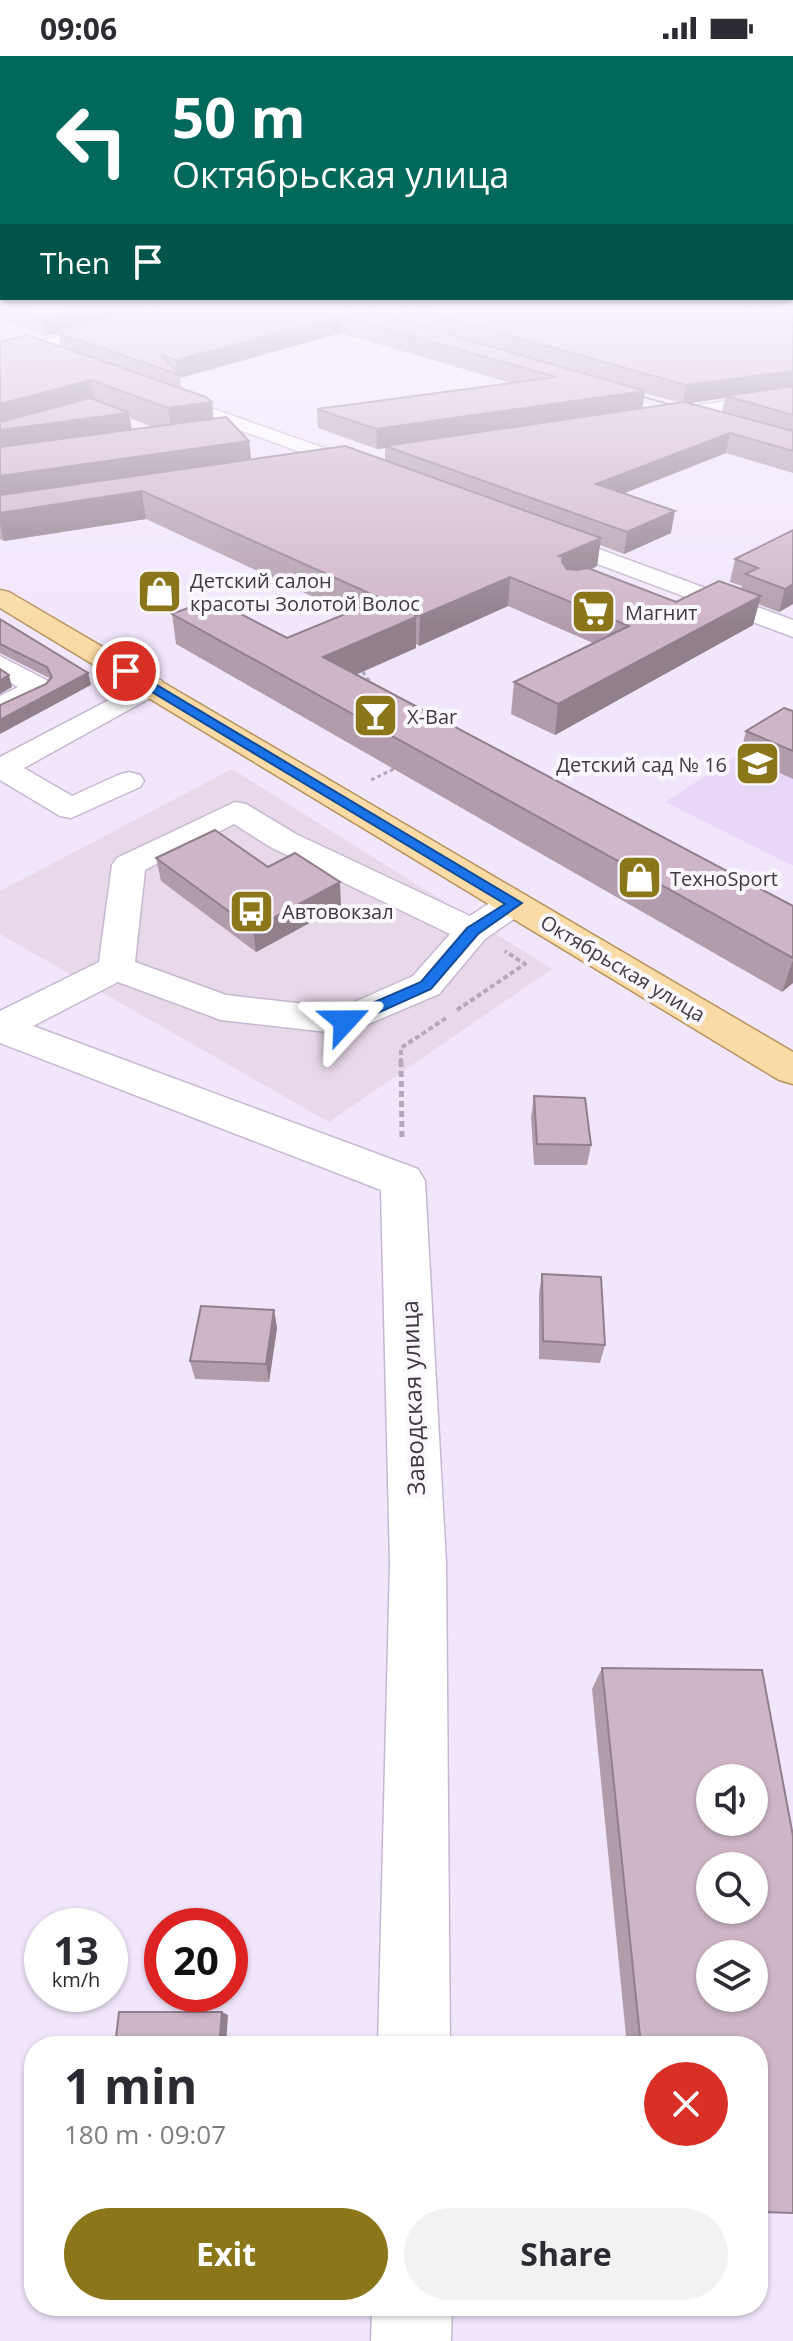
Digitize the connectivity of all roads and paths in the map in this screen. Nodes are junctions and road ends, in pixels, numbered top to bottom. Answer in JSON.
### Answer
{"nodes":[{"id":1,"x":209,"y":412,"type":"edge"},
{"id":2,"x":649,"y":412,"type":"edge"},
{"id":3,"x":688,"y":412,"type":"edge"},
{"id":4,"x":700,"y":412,"type":"edge"},
{"id":5,"x":625,"y":422,"type":"edge"},
{"id":6,"x":749,"y":423,"type":"edge"},
{"id":7,"x":726,"y":425,"type":"edge"},
{"id":8,"x":261,"y":430,"type":"junction"},
{"id":9,"x":209,"y":437,"type":"edge"},
{"id":10,"x":280,"y":458,"type":"edge"},
{"id":11,"x":315,"y":460,"type":"junction"},
{"id":12,"x":349,"y":463,"type":"junction"},
{"id":13,"x":393,"y":479,"type":"edge"},
{"id":14,"x":522,"y":528,"type":"edge"},
{"id":15,"x":638,"y":571,"type":"junction"},
{"id":16,"x":599,"y":582,"type":"edge"},
{"id":17,"x":0,"y":597,"type":"edge"},
{"id":18,"x":793,"y":629,"type":"edge"},
{"id":19,"x":353,"y":656,"type":"edge"},
{"id":20,"x":0,"y":665,"type":"edge"},
{"id":21,"x":151,"y":686,"type":"junction"},
{"id":22,"x":375,"y":689,"type":"edge"},
{"id":23,"x":0,"y":707,"type":"edge"},
{"id":24,"x":410,"y":761,"type":"edge"},
{"id":25,"x":1,"y":769,"type":"edge"},
{"id":26,"x":129,"y":781,"type":"dead end"},
{"id":27,"x":335,"y":797,"type":"junction"},
{"id":28,"x":515,"y":903,"type":"junction"},
{"id":29,"x":472,"y":931,"type":"junction"},
{"id":30,"x":116,"y":968,"type":"junction"},
{"id":31,"x":0,"y":1028,"type":"edge"},
{"id":32,"x":793,"y":1070,"type":"edge"},
{"id":33,"x":414,"y":2036,"type":"edge"},
{"id":34,"x":412,"y":2316,"type":"edge"},
{"id":35,"x":411,"y":2341,"type":"edge"}],
"edges":[{"from":1,"to":8,"type":"street"},
{"from":2,"to":5,"type":"street"},
{"from":3,"to":7,"type":"street"},
{"from":4,"to":6,"type":"street"},
{"from":8,"to":9,"type":"street"},
{"from":8,"to":11,"type":"street"},
{"from":10,"to":11,"type":"street"},
{"from":11,"to":12,"type":"street"},
{"from":11,"to":12,"type":"street"},
{"from":12,"to":13,"type":"street"},
{"from":14,"to":15,"type":"street"},
{"from":15,"to":16,"type":"street"},
{"from":15,"to":18,"type":"street"},
{"from":17,"to":21,"type":"main road","name":"Октябрьская улица"},
{"from":19,"to":22,"type":"path"},
{"from":20,"to":23,"type":"street"},
{"from":21,"to":25,"type":"street"},
{"from":21,"to":27,"type":"main road","name":"Октябрьская улица"},
{"from":24,"to":27,"type":"path"},
{"from":25,"to":26,"type":"street"},
{"from":27,"to":28,"type":"main road","name":"Октябрьская улица"},
{"from":28,"to":29,"type":"street"},
{"from":28,"to":32,"type":"main road","name":"Октябрьская улица"},
{"from":29,"to":30,"type":"street"},
{"from":29,"to":30,"type":"street"},
{"from":30,"to":31,"type":"street"},
{"from":31,"to":33,"type":"street","name":"Заводская улица"},
{"from":34,"to":35,"type":"street"}]}
